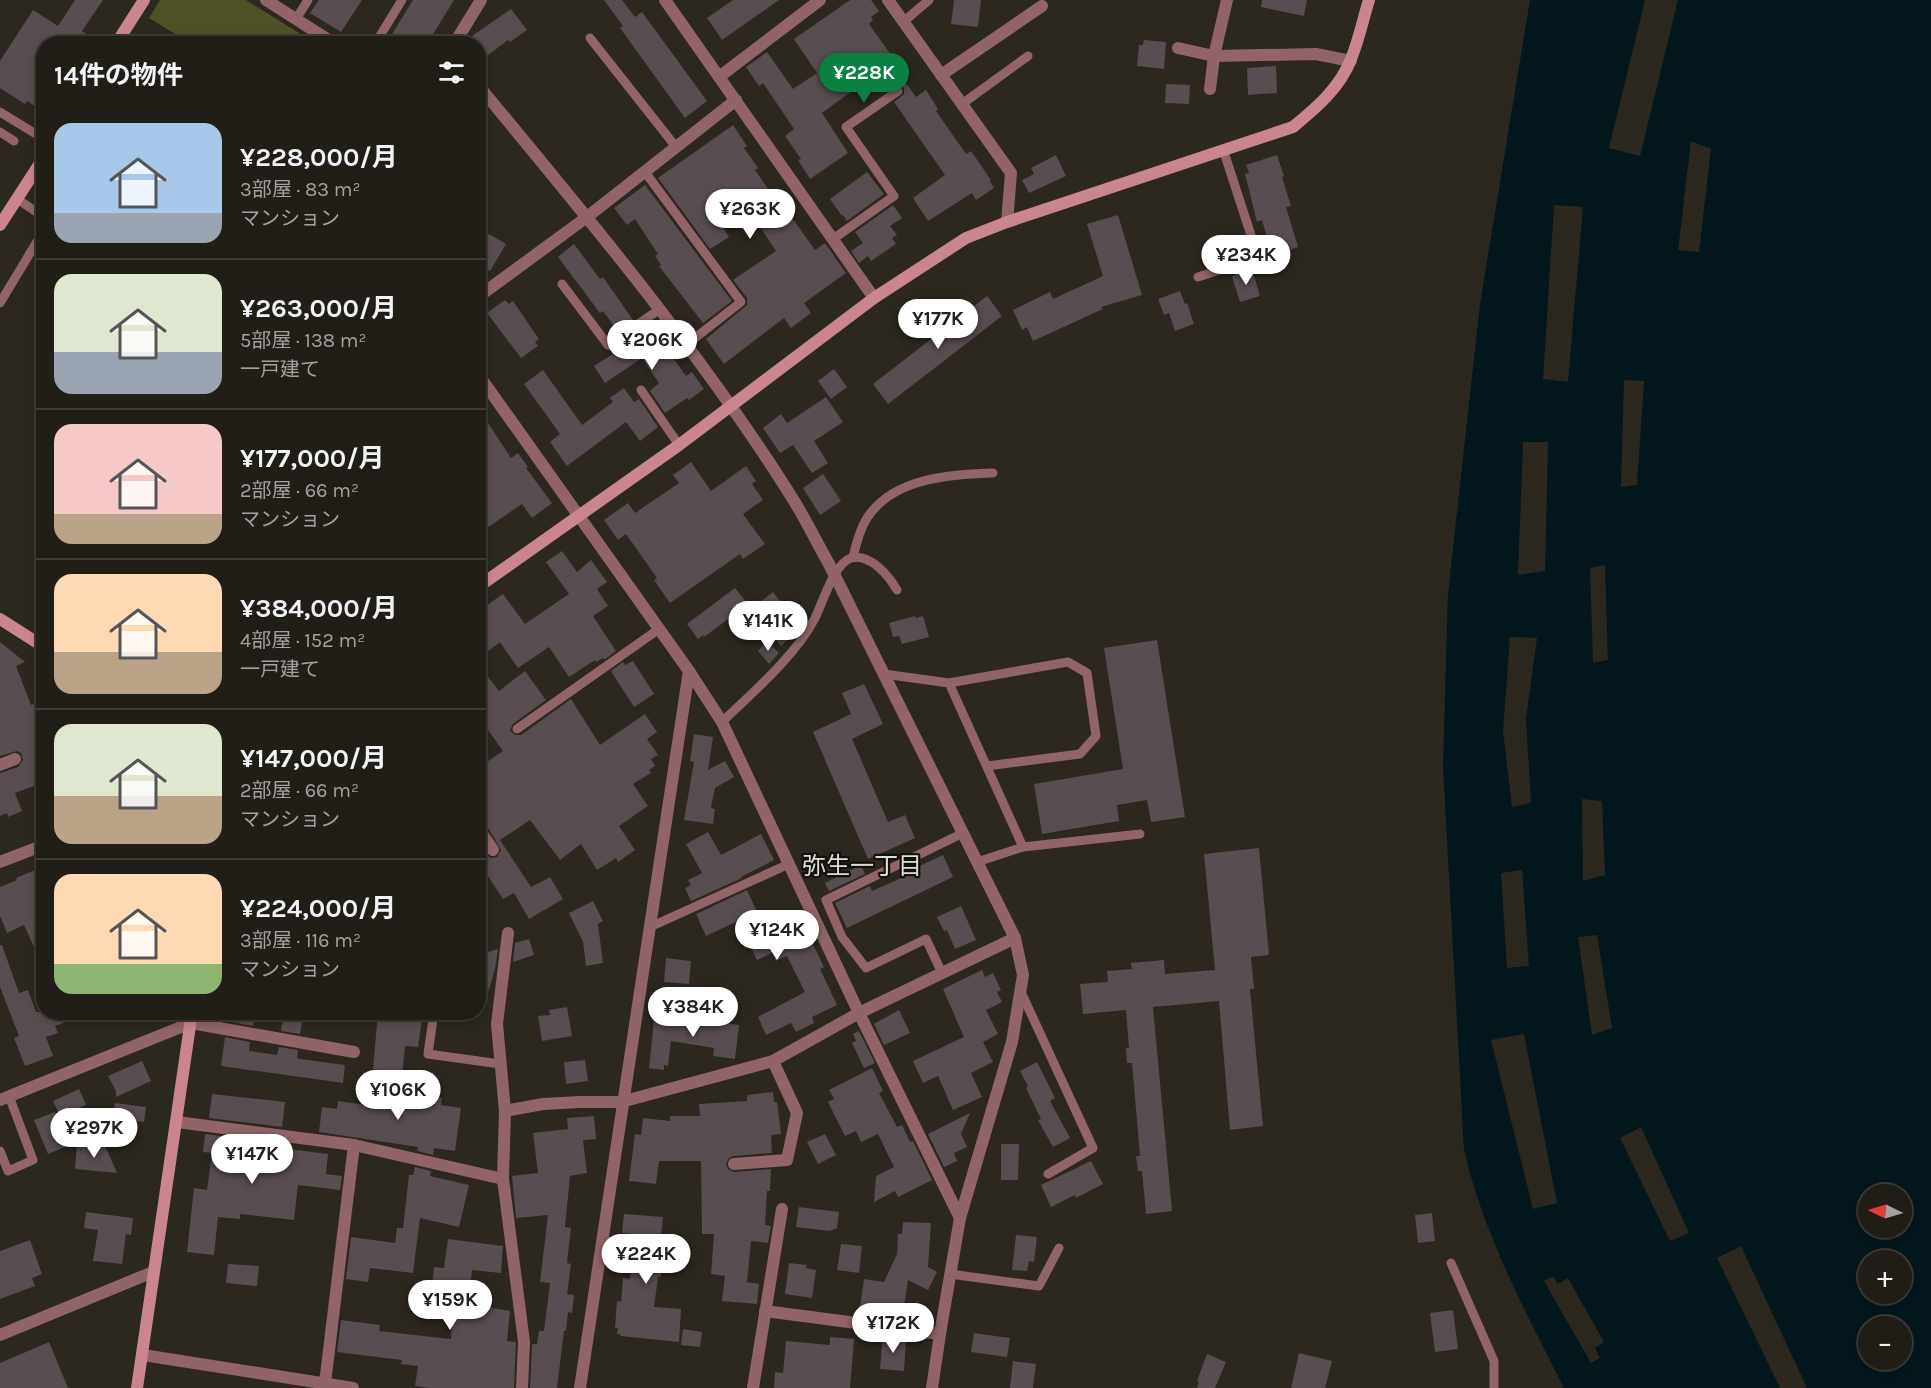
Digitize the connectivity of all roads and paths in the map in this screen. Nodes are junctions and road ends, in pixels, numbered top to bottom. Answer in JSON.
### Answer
{"nodes":[{"id":1,"x":144,"y":0,"type":"edge"},
{"id":2,"x":266,"y":0,"type":"edge"},
{"id":3,"x":308,"y":0,"type":"edge"},
{"id":4,"x":402,"y":0,"type":"edge"},
{"id":5,"x":481,"y":0,"type":"edge"},
{"id":6,"x":665,"y":0,"type":"edge"},
{"id":7,"x":820,"y":0,"type":"edge"},
{"id":8,"x":888,"y":0,"type":"edge"},
{"id":9,"x":929,"y":0,"type":"edge"},
{"id":10,"x":1227,"y":0,"type":"edge"},
{"id":11,"x":1369,"y":0,"type":"edge"},
{"id":12,"x":1042,"y":6,"type":"dead end"},
{"id":13,"x":296,"y":19,"type":"junction"},
{"id":14,"x":903,"y":22,"type":"junction"},
{"id":15,"x":121,"y":36,"type":"edge"},
{"id":16,"x":323,"y":36,"type":"edge"},
{"id":17,"x":380,"y":36,"type":"edge"},
{"id":18,"x":459,"y":36,"type":"edge"},
{"id":19,"x":590,"y":38,"type":"dead end"},
{"id":20,"x":1178,"y":48,"type":"dead end"},
{"id":21,"x":1028,"y":56,"type":"dead end"},
{"id":22,"x":1214,"y":56,"type":"junction"},
{"id":23,"x":1351,"y":61,"type":"junction"},
{"id":24,"x":941,"y":75,"type":"junction"},
{"id":25,"x":719,"y":77,"type":"junction"},
{"id":26,"x":1210,"y":89,"type":"dead end"},
{"id":27,"x":898,"y":91,"type":"dead end"},
{"id":28,"x":486,"y":95,"type":"edge"},
{"id":29,"x":736,"y":100,"type":"junction"},
{"id":30,"x":962,"y":104,"type":"junction"},
{"id":31,"x":0,"y":112,"type":"edge"},
{"id":32,"x":0,"y":132,"type":"edge"},
{"id":33,"x":36,"y":134,"type":"edge"},
{"id":34,"x":14,"y":141,"type":"dead end"},
{"id":35,"x":676,"y":147,"type":"junction"},
{"id":36,"x":1223,"y":149,"type":"junction"},
{"id":37,"x":36,"y":169,"type":"edge"},
{"id":38,"x":645,"y":172,"type":"junction"},
{"id":39,"x":16,"y":199,"type":"junction"},
{"id":40,"x":36,"y":212,"type":"edge"},
{"id":41,"x":587,"y":217,"type":"junction"},
{"id":42,"x":1007,"y":222,"type":"junction"},
{"id":43,"x":0,"y":225,"type":"edge"},
{"id":44,"x":833,"y":239,"type":"junction"},
{"id":45,"x":36,"y":243,"type":"edge"},
{"id":46,"x":1198,"y":277,"type":"dead end"},
{"id":47,"x":562,"y":284,"type":"dead end"},
{"id":48,"x":486,"y":291,"type":"edge"},
{"id":49,"x":874,"y":298,"type":"junction"},
{"id":50,"x":0,"y":303,"type":"edge"},
{"id":51,"x":660,"y":309,"type":"junction"},
{"id":52,"x":686,"y":345,"type":"junction"},
{"id":53,"x":486,"y":385,"type":"edge"},
{"id":54,"x":641,"y":390,"type":"dead end"},
{"id":55,"x":731,"y":407,"type":"junction"},
{"id":56,"x":679,"y":445,"type":"junction"},
{"id":57,"x":993,"y":473,"type":"dead end"},
{"id":58,"x":578,"y":516,"type":"junction"},
{"id":59,"x":853,"y":557,"type":"junction"},
{"id":60,"x":486,"y":580,"type":"edge"},
{"id":61,"x":897,"y":590,"type":"dead end"},
{"id":62,"x":2,"y":622,"type":"edge"},
{"id":63,"x":659,"y":630,"type":"junction"},
{"id":64,"x":36,"y":642,"type":"edge"},
{"id":65,"x":688,"y":671,"type":"junction"},
{"id":66,"x":884,"y":674,"type":"junction"},
{"id":67,"x":948,"y":683,"type":"junction"},
{"id":68,"x":722,"y":722,"type":"junction"},
{"id":69,"x":517,"y":729,"type":"dead end"},
{"id":70,"x":15,"y":759,"type":"dead end"},
{"id":71,"x":0,"y":765,"type":"edge"},
{"id":72,"x":987,"y":766,"type":"junction"},
{"id":73,"x":963,"y":833,"type":"junction"},
{"id":74,"x":1140,"y":834,"type":"dead end"},
{"id":75,"x":486,"y":840,"type":"edge"},
{"id":76,"x":1023,"y":847,"type":"junction"},
{"id":77,"x":36,"y":848,"type":"edge"},
{"id":78,"x":493,"y":850,"type":"dead end"},
{"id":79,"x":0,"y":862,"type":"edge"},
{"id":80,"x":977,"y":862,"type":"junction"},
{"id":81,"x":789,"y":864,"type":"junction"},
{"id":82,"x":650,"y":927,"type":"junction"},
{"id":83,"x":508,"y":933,"type":"dead end"},
{"id":84,"x":1015,"y":938,"type":"junction"},
{"id":85,"x":942,"y":973,"type":"junction"},
{"id":86,"x":1021,"y":992,"type":"junction"},
{"id":87,"x":859,"y":1013,"type":"junction"},
{"id":88,"x":187,"y":1020,"type":"edge"},
{"id":89,"x":192,"y":1020,"type":"edge"},
{"id":90,"x":202,"y":1020,"type":"edge"},
{"id":91,"x":433,"y":1020,"type":"edge"},
{"id":92,"x":354,"y":1052,"type":"dead end"},
{"id":93,"x":773,"y":1061,"type":"junction"},
{"id":94,"x":500,"y":1064,"type":"junction"},
{"id":95,"x":3,"y":1097,"type":"edge"},
{"id":96,"x":621,"y":1102,"type":"junction"},
{"id":97,"x":505,"y":1111,"type":"junction"},
{"id":98,"x":177,"y":1122,"type":"junction"},
{"id":99,"x":354,"y":1145,"type":"junction"},
{"id":100,"x":0,"y":1151,"type":"edge"},
{"id":101,"x":734,"y":1164,"type":"dead end"},
{"id":102,"x":1048,"y":1174,"type":"dead end"},
{"id":103,"x":503,"y":1179,"type":"junction"},
{"id":104,"x":782,"y":1209,"type":"dead end"},
{"id":105,"x":960,"y":1218,"type":"junction"},
{"id":106,"x":1059,"y":1248,"type":"dead end"},
{"id":107,"x":1451,"y":1263,"type":"dead end"},
{"id":108,"x":153,"y":1272,"type":"junction"},
{"id":109,"x":950,"y":1275,"type":"junction"},
{"id":110,"x":765,"y":1311,"type":"junction"},
{"id":111,"x":940,"y":1334,"type":"junction"},
{"id":112,"x":0,"y":1335,"type":"edge"},
{"id":113,"x":143,"y":1355,"type":"junction"},
{"id":114,"x":325,"y":1383,"type":"junction"},
{"id":115,"x":137,"y":1388,"type":"edge"},
{"id":116,"x":353,"y":1388,"type":"edge"},
{"id":117,"x":522,"y":1388,"type":"edge"},
{"id":118,"x":580,"y":1388,"type":"edge"},
{"id":119,"x":753,"y":1388,"type":"edge"},
{"id":120,"x":932,"y":1388,"type":"edge"},
{"id":121,"x":1494,"y":1388,"type":"edge"}],
"edges":[{"from":1,"to":15,"type":"street"},
{"from":2,"to":13,"type":"street"},
{"from":3,"to":13,"type":"lane"},
{"from":4,"to":17,"type":"lane"},
{"from":5,"to":18,"type":"street"},
{"from":6,"to":25,"type":"street"},
{"from":7,"to":25,"type":"street"},
{"from":8,"to":14,"type":"street"},
{"from":9,"to":14,"type":"lane"},
{"from":10,"to":22,"type":"street"},
{"from":11,"to":23,"type":"street"},
{"from":12,"to":24,"type":"street"},
{"from":13,"to":16,"type":"street"},
{"from":14,"to":24,"type":"street"},
{"from":19,"to":35,"type":"lane"},
{"from":20,"to":22,"type":"street"},
{"from":21,"to":30,"type":"lane"},
{"from":22,"to":23,"type":"street"},
{"from":22,"to":26,"type":"street"},
{"from":23,"to":36,"type":"street"},
{"from":24,"to":30,"type":"street"},
{"from":25,"to":29,"type":"street"},
{"from":27,"to":44,"type":"lane"},
{"from":28,"to":41,"type":"street"},
{"from":29,"to":35,"type":"street"},
{"from":29,"to":44,"type":"street"},
{"from":30,"to":42,"type":"street"},
{"from":31,"to":33,"type":"lane"},
{"from":32,"to":34,"type":"lane"},
{"from":35,"to":38,"type":"street"},
{"from":36,"to":42,"type":"street"},
{"from":36,"to":46,"type":"lane"},
{"from":37,"to":39,"type":"street"},
{"from":38,"to":41,"type":"street"},
{"from":38,"to":52,"type":"lane"},
{"from":39,"to":40,"type":"lane"},
{"from":39,"to":43,"type":"street"},
{"from":41,"to":48,"type":"street"},
{"from":41,"to":51,"type":"street"},
{"from":42,"to":49,"type":"street"},
{"from":44,"to":49,"type":"street"},
{"from":45,"to":50,"type":"lane"},
{"from":47,"to":51,"type":"lane"},
{"from":49,"to":55,"type":"street"},
{"from":51,"to":52,"type":"street"},
{"from":52,"to":55,"type":"street"},
{"from":53,"to":58,"type":"street"},
{"from":54,"to":56,"type":"lane"},
{"from":55,"to":56,"type":"street"},
{"from":55,"to":66,"type":"street","bridge":true},
{"from":56,"to":58,"type":"street"},
{"from":57,"to":59,"type":"lane"},
{"from":58,"to":60,"type":"street"},
{"from":58,"to":63,"type":"street"},
{"from":59,"to":61,"type":"lane"},
{"from":59,"to":68,"type":"lane"},
{"from":62,"to":64,"type":"street"},
{"from":63,"to":65,"type":"street"},
{"from":63,"to":69,"type":"lane"},
{"from":65,"to":68,"type":"street"},
{"from":65,"to":82,"type":"street"},
{"from":66,"to":67,"type":"lane"},
{"from":66,"to":73,"type":"street"},
{"from":67,"to":72,"type":"lane"},
{"from":67,"to":72,"type":"lane"},
{"from":68,"to":81,"type":"street"},
{"from":70,"to":71,"type":"street"},
{"from":72,"to":76,"type":"lane"},
{"from":73,"to":80,"type":"street"},
{"from":73,"to":85,"type":"lane"},
{"from":74,"to":76,"type":"lane"},
{"from":75,"to":78,"type":"street"},
{"from":76,"to":80,"type":"lane"},
{"from":77,"to":79,"type":"street"},
{"from":80,"to":84,"type":"street"},
{"from":81,"to":82,"type":"lane"},
{"from":81,"to":87,"type":"street"},
{"from":82,"to":96,"type":"street"},
{"from":83,"to":94,"type":"street"},
{"from":84,"to":85,"type":"street"},
{"from":84,"to":86,"type":"street"},
{"from":85,"to":87,"type":"street"},
{"from":86,"to":102,"type":"lane"},
{"from":86,"to":105,"type":"street"},
{"from":87,"to":93,"type":"street"},
{"from":87,"to":105,"type":"street"},
{"from":88,"to":95,"type":"street"},
{"from":89,"to":98,"type":"street"},
{"from":90,"to":92,"type":"street"},
{"from":91,"to":94,"type":"lane"},
{"from":93,"to":96,"type":"street"},
{"from":93,"to":101,"type":"street"},
{"from":94,"to":97,"type":"street"},
{"from":95,"to":100,"type":"lane"},
{"from":96,"to":97,"type":"street"},
{"from":96,"to":118,"type":"street"},
{"from":97,"to":103,"type":"street"},
{"from":98,"to":99,"type":"street"},
{"from":98,"to":108,"type":"street"},
{"from":99,"to":103,"type":"street"},
{"from":99,"to":114,"type":"street"},
{"from":103,"to":117,"type":"street"},
{"from":104,"to":110,"type":"street"},
{"from":105,"to":109,"type":"street"},
{"from":106,"to":109,"type":"lane"},
{"from":107,"to":121,"type":"lane"},
{"from":108,"to":112,"type":"street"},
{"from":108,"to":113,"type":"street"},
{"from":109,"to":111,"type":"street"},
{"from":110,"to":111,"type":"street"},
{"from":110,"to":119,"type":"street"},
{"from":111,"to":120,"type":"street"},
{"from":113,"to":114,"type":"street"},
{"from":113,"to":115,"type":"street"},
{"from":114,"to":116,"type":"street"}]}
